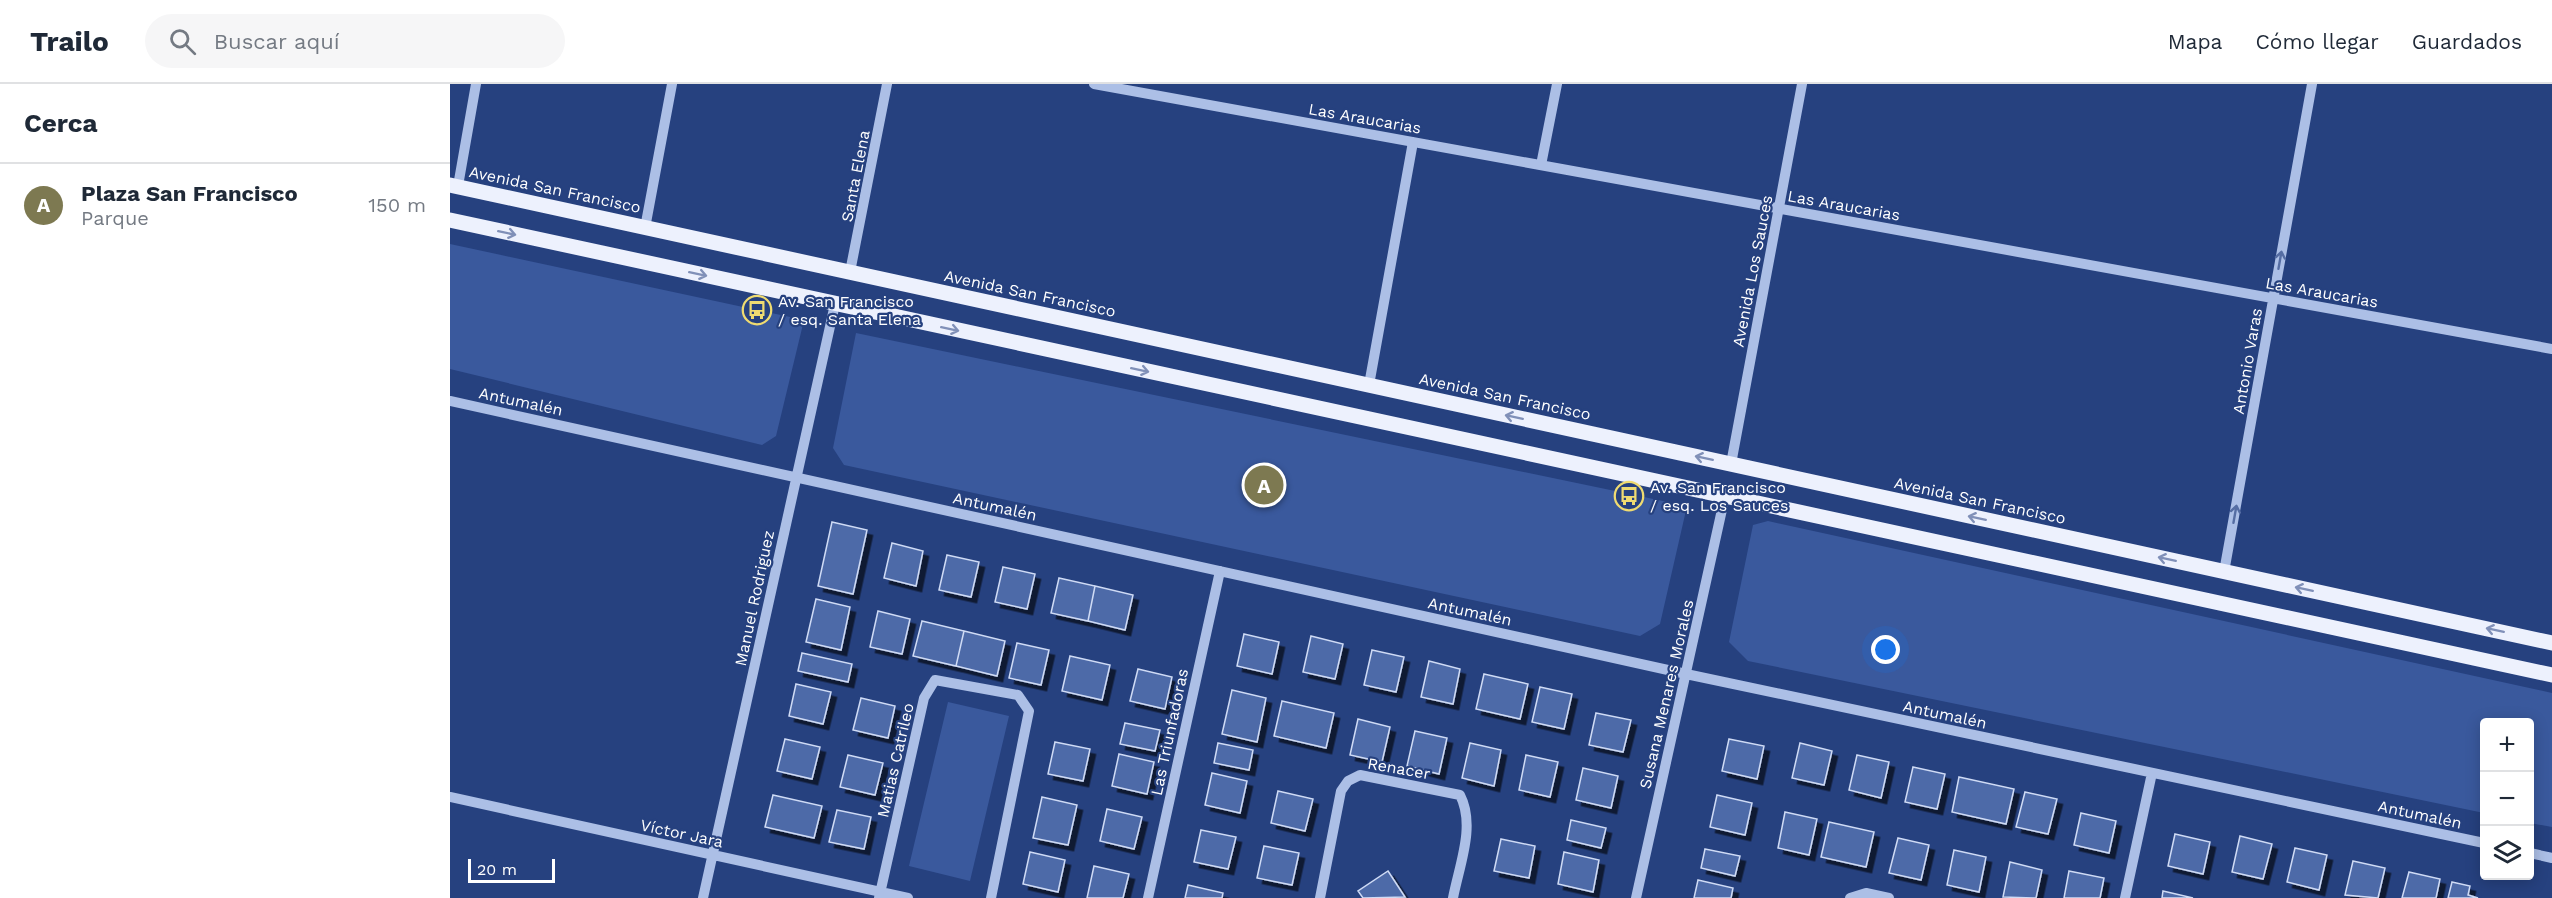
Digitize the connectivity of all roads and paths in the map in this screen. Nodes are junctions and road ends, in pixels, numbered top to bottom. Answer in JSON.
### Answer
{"nodes":[{"id":1,"x":476,"y":84,"type":"edge"},
{"id":2,"x":672,"y":84,"type":"edge"},
{"id":3,"x":887,"y":84,"type":"edge"},
{"id":4,"x":1094,"y":84,"type":"edge"},
{"id":5,"x":1557,"y":84,"type":"edge"},
{"id":6,"x":1802,"y":84,"type":"edge"},
{"id":7,"x":2312,"y":84,"type":"edge"},
{"id":8,"x":1413,"y":142,"type":"junction"},
{"id":9,"x":1541,"y":165,"type":"junction"},
{"id":10,"x":454,"y":186,"type":"edge"},
{"id":11,"x":1779,"y":208,"type":"junction"},
{"id":12,"x":450,"y":220,"type":"edge"},
{"id":13,"x":645,"y":228,"type":"junction"},
{"id":14,"x":850,"y":272,"type":"junction"},
{"id":15,"x":2273,"y":298,"type":"junction"},
{"id":16,"x":835,"y":304,"type":"junction"},
{"id":17,"x":2552,"y":349,"type":"edge"},
{"id":18,"x":1369,"y":385,"type":"junction"},
{"id":19,"x":450,"y":401,"type":"edge"},
{"id":20,"x":1731,"y":464,"type":"junction"},
{"id":21,"x":796,"y":478,"type":"junction"},
{"id":22,"x":1725,"y":496,"type":"junction"},
{"id":23,"x":1220,"y":571,"type":"junction"},
{"id":24,"x":2224,"y":572,"type":"junction"},
{"id":25,"x":2552,"y":643,"type":"edge"},
{"id":26,"x":1686,"y":674,"type":"junction"},
{"id":27,"x":2552,"y":675,"type":"edge"},
{"id":28,"x":2152,"y":773,"type":"junction"},
{"id":29,"x":450,"y":797,"type":"edge"},
{"id":30,"x":2480,"y":842,"type":"edge"},
{"id":31,"x":2534,"y":854,"type":"edge"},
{"id":32,"x":713,"y":855,"type":"junction"},
{"id":33,"x":2552,"y":858,"type":"edge"},
{"id":34,"x":879,"y":895,"type":"edge"},
{"id":35,"x":704,"y":898,"type":"edge"},
{"id":36,"x":908,"y":898,"type":"edge"},
{"id":37,"x":991,"y":898,"type":"edge"},
{"id":38,"x":1148,"y":898,"type":"edge"},
{"id":39,"x":1320,"y":898,"type":"edge"},
{"id":40,"x":1453,"y":898,"type":"edge"},
{"id":41,"x":1636,"y":898,"type":"edge"},
{"id":42,"x":1850,"y":898,"type":"edge"},
{"id":43,"x":1889,"y":898,"type":"edge"},
{"id":44,"x":2125,"y":898,"type":"edge"}],
"edges":[{"from":1,"to":10,"type":"street"},
{"from":2,"to":13,"type":"street"},
{"from":3,"to":14,"type":"street","name":"Santa Elena"},
{"from":4,"to":8,"type":"street","name":"Las Araucarias"},
{"from":5,"to":9,"type":"street"},
{"from":6,"to":11,"type":"street","name":"Avenida Los Sauces"},
{"from":15,"to":7,"type":"street","name":"Antonio Varas","one_way":true},
{"from":8,"to":9,"type":"street","name":"Las Araucarias"},
{"from":8,"to":18,"type":"street"},
{"from":9,"to":11,"type":"street","name":"Las Araucarias"},
{"from":10,"to":13,"type":"main road","name":"Avenida San Francisco"},
{"from":11,"to":15,"type":"street","name":"Las Araucarias"},
{"from":11,"to":20,"type":"street","name":"Avenida Los Sauces"},
{"from":12,"to":16,"type":"main road","one_way":true},
{"from":13,"to":14,"type":"main road","name":"Avenida San Francisco"},
{"from":14,"to":18,"type":"main road","name":"Avenida San Francisco"},
{"from":15,"to":17,"type":"street","name":"Las Araucarias"},
{"from":24,"to":15,"type":"street","name":"Antonio Varas","one_way":true},
{"from":16,"to":21,"type":"street","name":"Manuel Rodriguez"},
{"from":16,"to":22,"type":"main road","one_way":true},
{"from":20,"to":18,"type":"main road","name":"Avenida San Francisco","one_way":true},
{"from":19,"to":21,"type":"street","name":"Antumalén"},
{"from":24,"to":20,"type":"main road","name":"Avenida San Francisco","one_way":true},
{"from":21,"to":23,"type":"street","name":"Antumalén"},
{"from":21,"to":32,"type":"street","name":"Manuel Rodriguez"},
{"from":22,"to":26,"type":"street","name":"Susana Menares Morales"},
{"from":22,"to":27,"type":"main road"},
{"from":23,"to":26,"type":"street","name":"Antumalén"},
{"from":23,"to":38,"type":"street","name":"Las Triunfadoras"},
{"from":25,"to":24,"type":"main road","name":"Avenida San Francisco","one_way":true},
{"from":26,"to":28,"type":"street","name":"Antumalén"},
{"from":26,"to":41,"type":"street","name":"Susana Menares Morales"},
{"from":28,"to":30,"type":"street","name":"Antumalén"},
{"from":28,"to":44,"type":"street"},
{"from":29,"to":32,"type":"street","name":"Víctor Jara"},
{"from":31,"to":33,"type":"street"},
{"from":32,"to":34,"type":"street","name":"Víctor Jara"},
{"from":32,"to":35,"type":"street","name":"Manuel Rodriguez"},
{"from":34,"to":36,"type":"street","name":"Víctor Jara"},
{"from":34,"to":37,"type":"street","name":"Matias Catrileo"},
{"from":39,"to":40,"type":"street","name":"Renacer"},
{"from":42,"to":43,"type":"street"}]}
